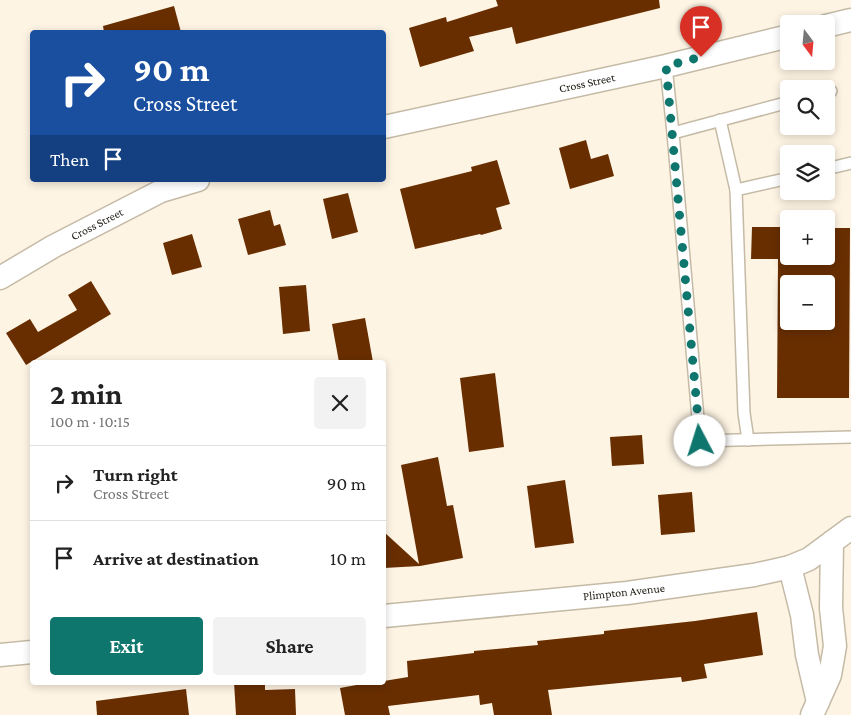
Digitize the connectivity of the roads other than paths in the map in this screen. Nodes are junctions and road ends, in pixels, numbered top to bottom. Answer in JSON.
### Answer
{"nodes":[{"id":1,"x":851,"y":20,"type":"edge"},
{"id":2,"x":835,"y":24,"type":"edge"},
{"id":3,"x":780,"y":38,"type":"edge"},
{"id":4,"x":666,"y":66,"type":"junction"},
{"id":5,"x":780,"y":104,"type":"edge"},
{"id":6,"x":720,"y":120,"type":"junction"},
{"id":7,"x":386,"y":127,"type":"edge"},
{"id":8,"x":673,"y":133,"type":"junction"},
{"id":9,"x":851,"y":163,"type":"edge"},
{"id":10,"x":835,"y":167,"type":"edge"},
{"id":11,"x":780,"y":180,"type":"edge"},
{"id":12,"x":191,"y":182,"type":"edge"},
{"id":13,"x":736,"y":190,"type":"junction"},
{"id":14,"x":0,"y":278,"type":"edge"},
{"id":15,"x":851,"y":437,"type":"edge"},
{"id":16,"x":748,"y":440,"type":"junction"},
{"id":17,"x":851,"y":528,"type":"edge"},
{"id":18,"x":832,"y":542,"type":"junction"},
{"id":19,"x":790,"y":567,"type":"junction"},
{"id":20,"x":386,"y":616,"type":"edge"},
{"id":21,"x":30,"y":652,"type":"edge"},
{"id":22,"x":0,"y":655,"type":"edge"},
{"id":23,"x":815,"y":708,"type":"edge"}],
"edges":[{"from":1,"to":2,"type":"street"},
{"from":3,"to":4,"type":"street","name":"Cross Street"},
{"from":4,"to":7,"type":"street","name":"Cross Street"},
{"from":4,"to":8,"type":"lane"},
{"from":5,"to":6,"type":"lane"},
{"from":6,"to":8,"type":"lane"},
{"from":6,"to":13,"type":"lane"},
{"from":8,"to":16,"type":"lane"},
{"from":9,"to":10,"type":"lane"},
{"from":11,"to":13,"type":"lane"},
{"from":12,"to":14,"type":"street","name":"Cross Street"},
{"from":13,"to":16,"type":"lane"},
{"from":15,"to":16,"type":"lane"},
{"from":17,"to":18,"type":"street","name":"Plimpton Avenue"},
{"from":18,"to":19,"type":"street","name":"Plimpton Avenue"},
{"from":18,"to":23,"type":"street"},
{"from":19,"to":20,"type":"street","name":"Plimpton Avenue"},
{"from":19,"to":23,"type":"street"},
{"from":21,"to":22,"type":"street"}]}
